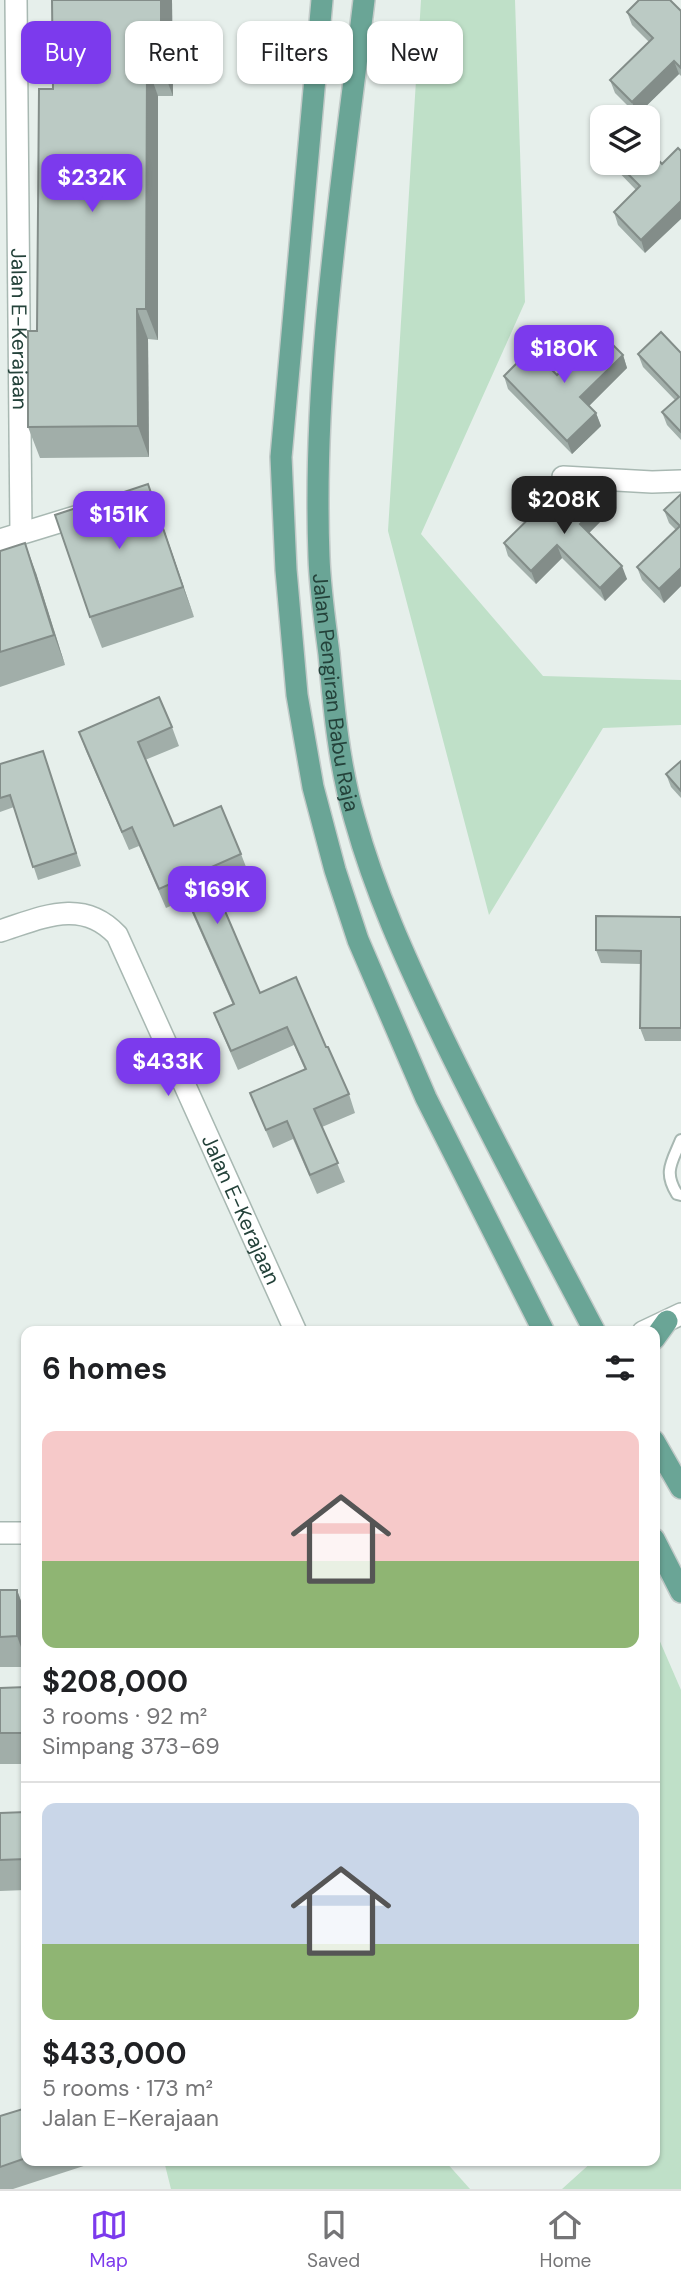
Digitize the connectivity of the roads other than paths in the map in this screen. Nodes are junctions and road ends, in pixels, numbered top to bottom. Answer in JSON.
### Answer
{"nodes":[{"id":1,"x":16,"y":0,"type":"edge"},
{"id":2,"x":322,"y":0,"type":"edge"},
{"id":3,"x":364,"y":0,"type":"edge"},
{"id":4,"x":563,"y":477,"type":"dead end"},
{"id":5,"x":681,"y":481,"type":"edge"},
{"id":6,"x":106,"y":508,"type":"edge"},
{"id":7,"x":21,"y":533,"type":"junction"},
{"id":8,"x":0,"y":540,"type":"edge"},
{"id":9,"x":0,"y":931,"type":"edge"},
{"id":10,"x":681,"y":1140,"type":"edge"},
{"id":11,"x":681,"y":1195,"type":"edge"},
{"id":12,"x":674,"y":1318,"type":"edge"},
{"id":13,"x":293,"y":1326,"type":"edge"},
{"id":14,"x":541,"y":1326,"type":"edge"},
{"id":15,"x":592,"y":1326,"type":"edge"},
{"id":16,"x":656,"y":1326,"type":"edge"},
{"id":17,"x":660,"y":1333,"type":"edge"},
{"id":18,"x":660,"y":1452,"type":"edge"},
{"id":19,"x":681,"y":1489,"type":"edge"},
{"id":20,"x":0,"y":1533,"type":"edge"},
{"id":21,"x":21,"y":1533,"type":"edge"},
{"id":22,"x":660,"y":1551,"type":"edge"},
{"id":23,"x":681,"y":1592,"type":"edge"}],
"edges":[{"from":1,"to":7,"type":"street","name":"Jalan E-Kerajaan"},
{"from":2,"to":14,"type":"main road","name":"Jalan Pengiran Babu Raja"},
{"from":3,"to":15,"type":"main road","name":"Jalan Pengiran Babu Raja"},
{"from":4,"to":5,"type":"street"},
{"from":6,"to":7,"type":"street"},
{"from":7,"to":8,"type":"street"},
{"from":9,"to":13,"type":"street","name":"Jalan E-Kerajaan"},
{"from":10,"to":11,"type":"lane"},
{"from":12,"to":16,"type":"street"},
{"from":12,"to":17,"type":"main road"},
{"from":18,"to":19,"type":"main road"},
{"from":20,"to":21,"type":"street"},
{"from":22,"to":23,"type":"main road"}]}
